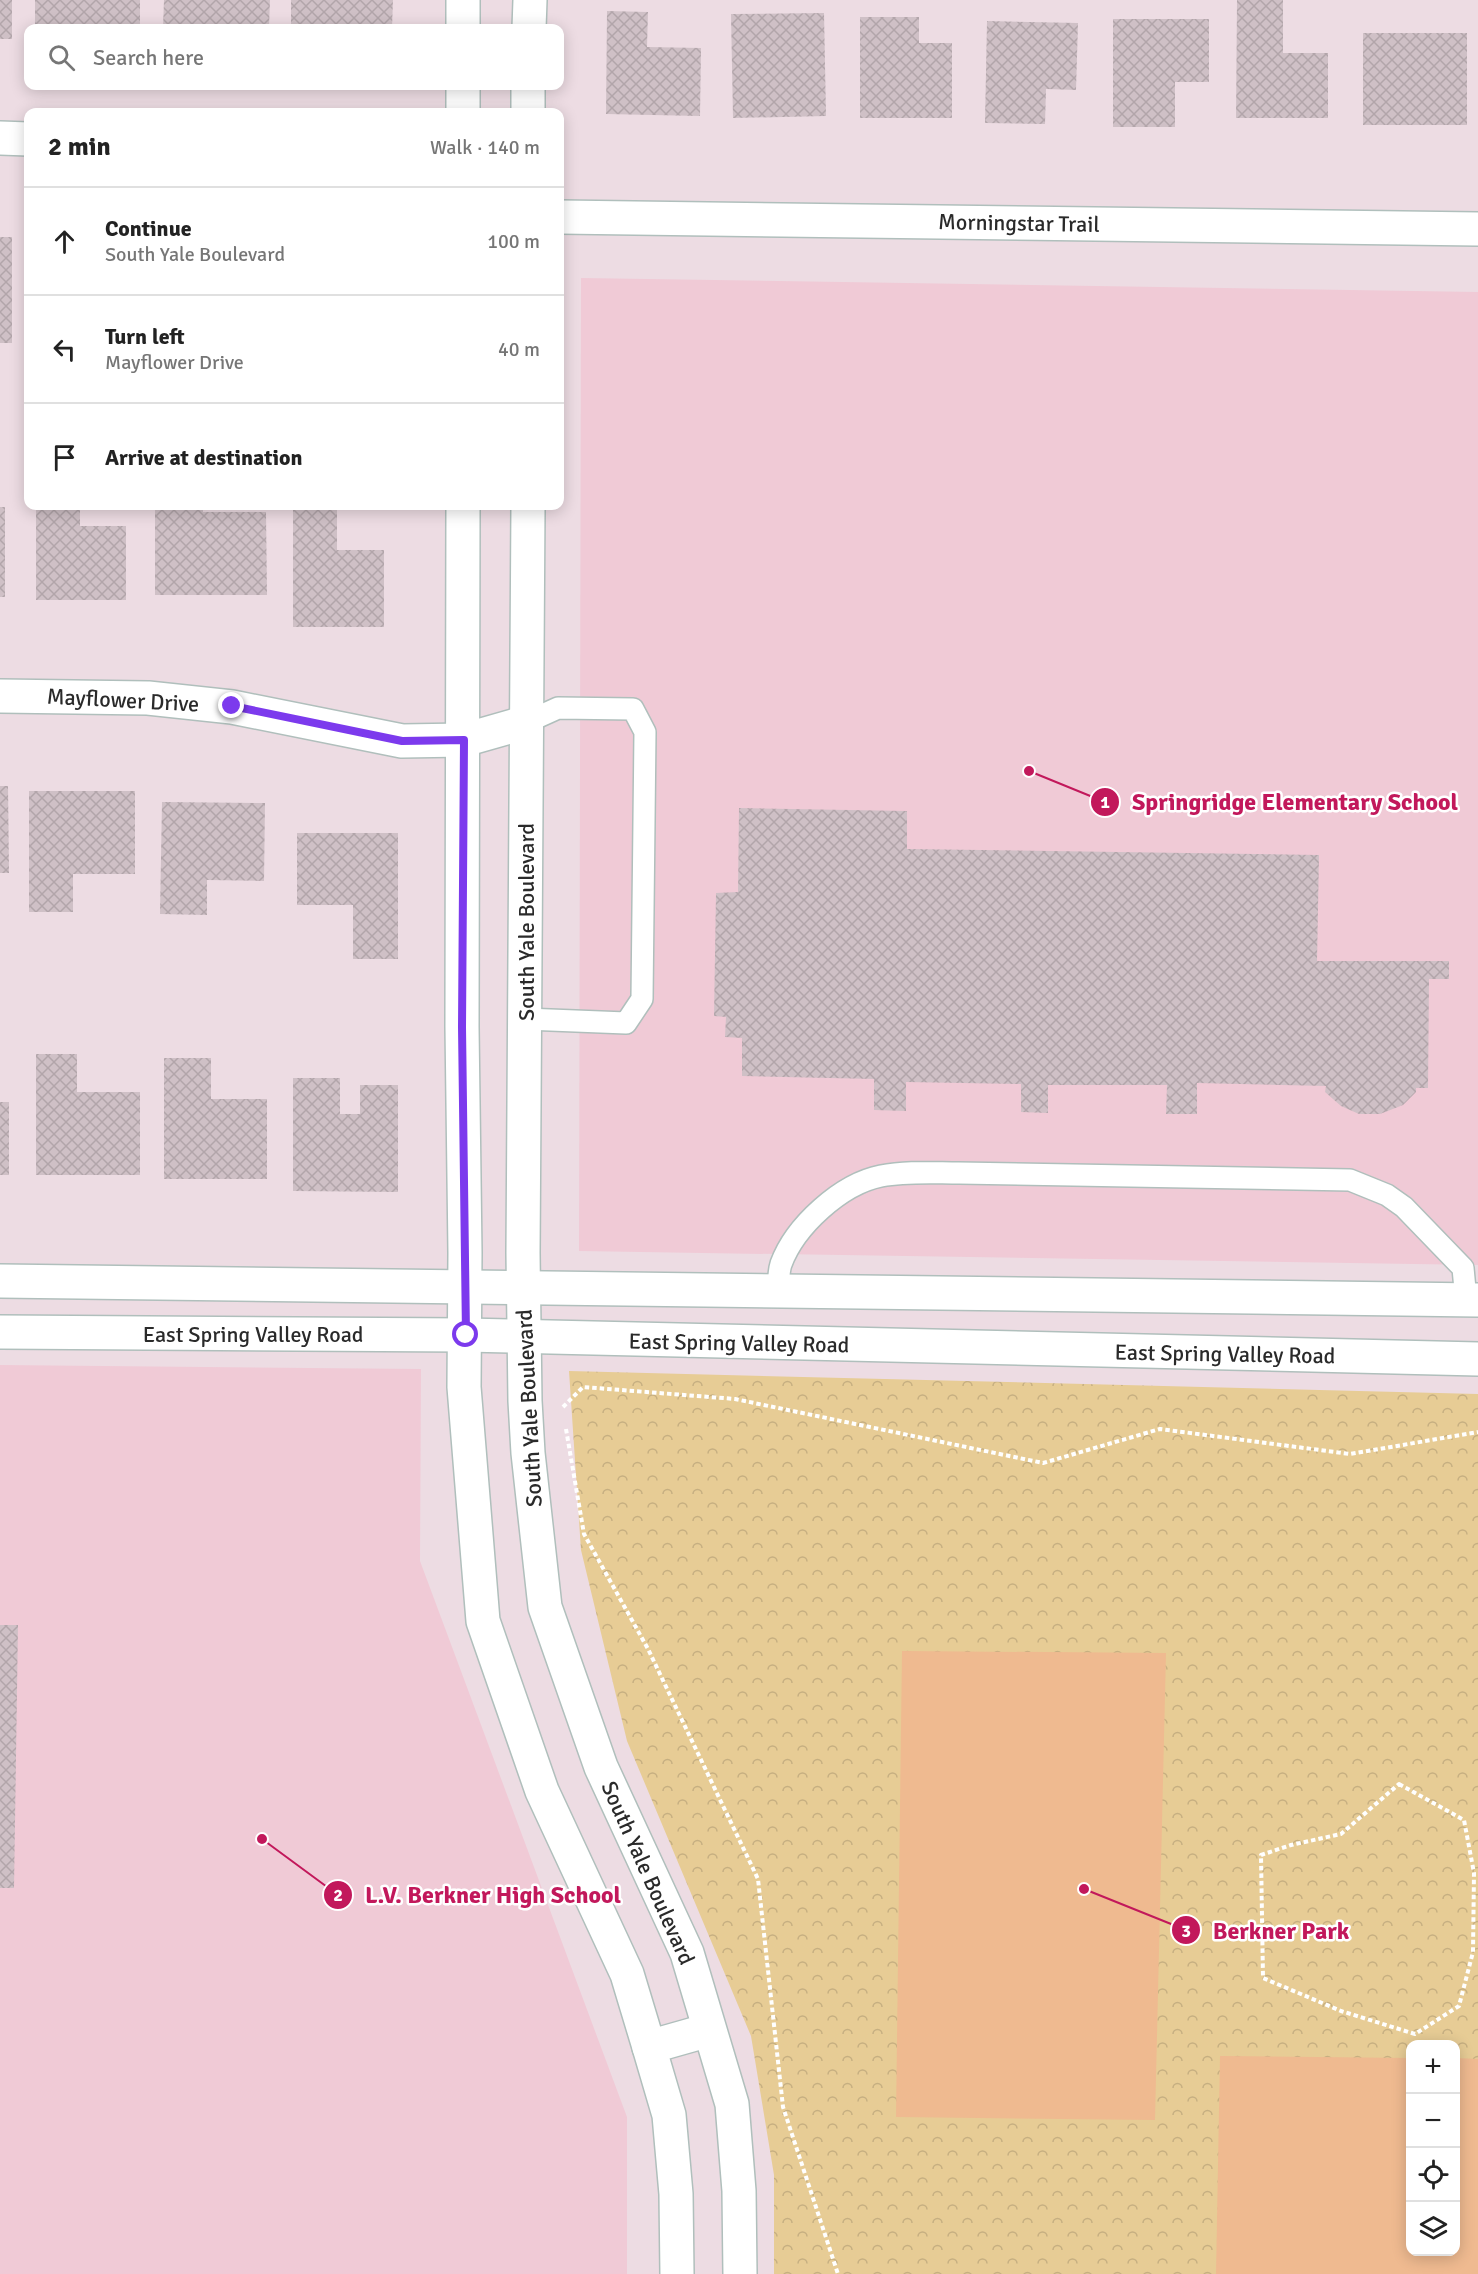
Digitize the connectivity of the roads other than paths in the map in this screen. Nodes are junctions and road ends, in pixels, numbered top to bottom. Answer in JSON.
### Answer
{"nodes":[{"id":1,"x":463,"y":0,"type":"edge"},
{"id":2,"x":530,"y":0,"type":"edge"},
{"id":3,"x":463,"y":24,"type":"edge"},
{"id":4,"x":529,"y":24,"type":"edge"},
{"id":5,"x":463,"y":90,"type":"edge"},
{"id":6,"x":528,"y":90,"type":"edge"},
{"id":7,"x":463,"y":108,"type":"edge"},
{"id":8,"x":528,"y":108,"type":"edge"},
{"id":9,"x":0,"y":138,"type":"edge"},
{"id":10,"x":24,"y":139,"type":"edge"},
{"id":11,"x":564,"y":217,"type":"edge"},
{"id":12,"x":1478,"y":229,"type":"edge"},
{"id":13,"x":463,"y":510,"type":"edge"},
{"id":14,"x":528,"y":510,"type":"edge"},
{"id":15,"x":0,"y":696,"type":"edge"},
{"id":16,"x":527,"y":722,"type":"junction"},
{"id":17,"x":464,"y":740,"type":"junction"},
{"id":18,"x":525,"y":1019,"type":"junction"},
{"id":19,"x":0,"y":1281,"type":"edge"},
{"id":20,"x":465,"y":1288,"type":"junction"},
{"id":21,"x":524,"y":1288,"type":"junction"},
{"id":22,"x":778,"y":1292,"type":"junction"},
{"id":23,"x":1472,"y":1300,"type":"edge"},
{"id":24,"x":0,"y":1332,"type":"edge"},
{"id":25,"x":466,"y":1335,"type":"junction"},
{"id":26,"x":524,"y":1338,"type":"junction"},
{"id":27,"x":1478,"y":1359,"type":"edge"},
{"id":28,"x":709,"y":2030,"type":"junction"},
{"id":29,"x":649,"y":2046,"type":"junction"},
{"id":30,"x":677,"y":2274,"type":"edge"},
{"id":31,"x":740,"y":2274,"type":"edge"}],
"edges":[{"from":1,"to":3,"type":"street"},
{"from":2,"to":4,"type":"street"},
{"from":5,"to":7,"type":"street"},
{"from":6,"to":8,"type":"street"},
{"from":9,"to":10,"type":"street"},
{"from":11,"to":12,"type":"street","name":"Morningstar Trail"},
{"from":13,"to":17,"type":"street"},
{"from":14,"to":16,"type":"street","name":"South Yale Boulevard"},
{"from":15,"to":17,"type":"street","name":"Mayflower Drive"},
{"from":16,"to":17,"type":"street","name":"Mayflower Drive"},
{"from":16,"to":18,"type":"street","name":"South Yale Boulevard"},
{"from":16,"to":18,"type":"lane"},
{"from":17,"to":20,"type":"street"},
{"from":18,"to":21,"type":"street","name":"South Yale Boulevard"},
{"from":19,"to":20,"type":"street"},
{"from":20,"to":21,"type":"street"},
{"from":20,"to":25,"type":"street"},
{"from":21,"to":22,"type":"street"},
{"from":21,"to":26,"type":"street","name":"South Yale Boulevard"},
{"from":22,"to":23,"type":"street"},
{"from":22,"to":23,"type":"lane"},
{"from":24,"to":25,"type":"street","name":"East Spring Valley Road"},
{"from":25,"to":26,"type":"street","name":"East Spring Valley Road"},
{"from":25,"to":29,"type":"street"},
{"from":26,"to":27,"type":"street","name":"East Spring Valley Road"},
{"from":26,"to":28,"type":"street","name":"South Yale Boulevard"},
{"from":28,"to":29,"type":"street"},
{"from":28,"to":31,"type":"street","name":"South Yale Boulevard"},
{"from":29,"to":30,"type":"street"}]}
